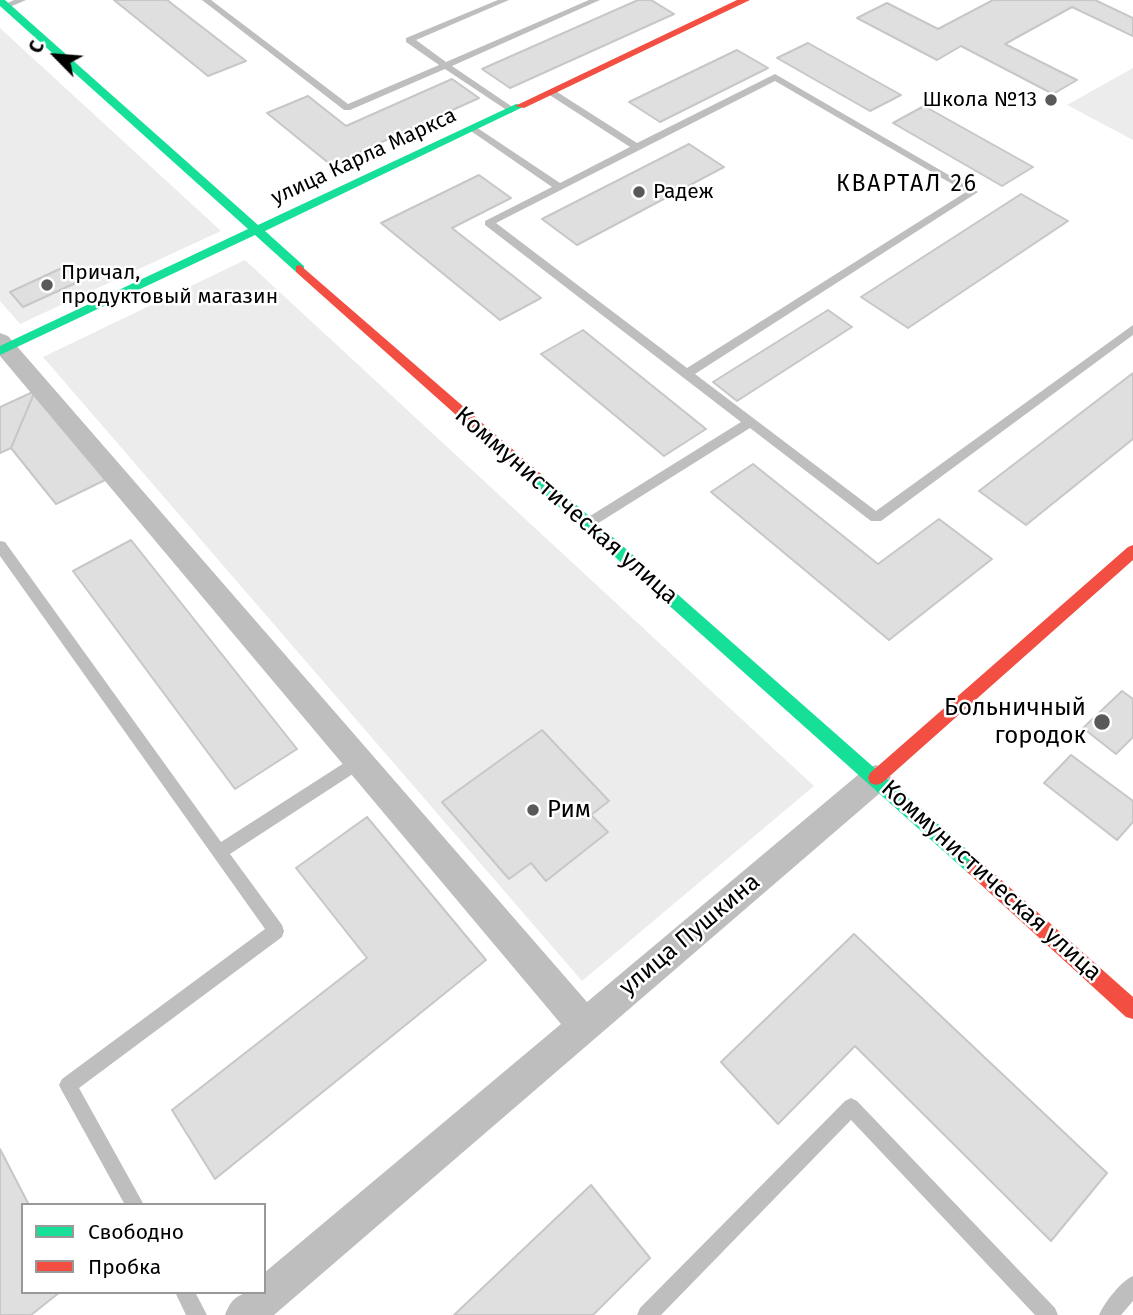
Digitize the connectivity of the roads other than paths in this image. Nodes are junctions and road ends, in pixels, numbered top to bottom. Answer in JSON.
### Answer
{"nodes":[{"id":1,"x":22,"y":0,"type":"edge"},
{"id":2,"x":206,"y":0,"type":"edge"},
{"id":3,"x":505,"y":0,"type":"edge"},
{"id":4,"x":596,"y":0,"type":"edge"},
{"id":5,"x":745,"y":0,"type":"edge"},
{"id":6,"x":3,"y":4,"type":"edge"},
{"id":7,"x":445,"y":65,"type":"junction"},
{"id":8,"x":551,"y":92,"type":"junction"},
{"id":9,"x":511,"y":110,"type":"junction"},
{"id":10,"x":474,"y":129,"type":"junction"},
{"id":11,"x":636,"y":148,"type":"junction"},
{"id":12,"x":559,"y":187,"type":"junction"},
{"id":13,"x":254,"y":231,"type":"junction"},
{"id":14,"x":1133,"y":329,"type":"edge"},
{"id":15,"x":2,"y":347,"type":"edge"},
{"id":16,"x":687,"y":374,"type":"junction"},
{"id":17,"x":750,"y":422,"type":"junction"},
{"id":18,"x":587,"y":524,"type":"junction"},
{"id":19,"x":0,"y":546,"type":"edge"},
{"id":20,"x":1133,"y":551,"type":"edge"},
{"id":21,"x":360,"y":761,"type":"junction"},
{"id":22,"x":876,"y":778,"type":"junction"},
{"id":23,"x":219,"y":852,"type":"junction"},
{"id":24,"x":1133,"y":1010,"type":"edge"},
{"id":25,"x":584,"y":1024,"type":"junction"},
{"id":26,"x":134,"y":1203,"type":"edge"},
{"id":27,"x":1133,"y":1286,"type":"edge"},
{"id":28,"x":185,"y":1294,"type":"edge"},
{"id":29,"x":256,"y":1311,"type":"edge"},
{"id":30,"x":197,"y":1315,"type":"edge"},
{"id":31,"x":647,"y":1315,"type":"edge"},
{"id":32,"x":1048,"y":1315,"type":"edge"},
{"id":33,"x":1109,"y":1315,"type":"edge"}],
"edges":[{"from":1,"to":6,"type":"lane"},
{"from":2,"to":7,"type":"lane"},
{"from":3,"to":7,"type":"lane"},
{"from":4,"to":7,"type":"lane"},
{"from":5,"to":8,"type":"street","name":"улица Карла Маркса"},
{"from":6,"to":13,"type":"street","name":"Коммунистическая улица"},
{"from":7,"to":9,"type":"lane"},
{"from":8,"to":9,"type":"street","name":"улица Карла Маркса"},
{"from":8,"to":11,"type":"lane"},
{"from":9,"to":10,"type":"street","name":"улица Карла Маркса"},
{"from":10,"to":12,"type":"lane"},
{"from":10,"to":13,"type":"street","name":"улица Карла Маркса"},
{"from":11,"to":12,"type":"lane"},
{"from":11,"to":16,"type":"lane"},
{"from":12,"to":16,"type":"lane"},
{"from":13,"to":15,"type":"street","name":"улица Карла Маркса"},
{"from":13,"to":18,"type":"street","name":"Коммунистическая улица"},
{"from":14,"to":17,"type":"lane"},
{"from":15,"to":21,"type":"street"},
{"from":16,"to":17,"type":"lane"},
{"from":17,"to":18,"type":"lane"},
{"from":18,"to":22,"type":"street","name":"Коммунистическая улица"},
{"from":19,"to":23,"type":"lane"},
{"from":20,"to":22,"type":"street","name":"улица Пушкина"},
{"from":21,"to":23,"type":"lane"},
{"from":21,"to":25,"type":"street"},
{"from":22,"to":24,"type":"street","name":"Коммунистическая улица"},
{"from":22,"to":25,"type":"street","name":"улица Пушкина"},
{"from":23,"to":26,"type":"lane"},
{"from":25,"to":29,"type":"street","name":"улица Пушкина"},
{"from":27,"to":33,"type":"lane"},
{"from":28,"to":30,"type":"lane"},
{"from":31,"to":32,"type":"lane"}]}
